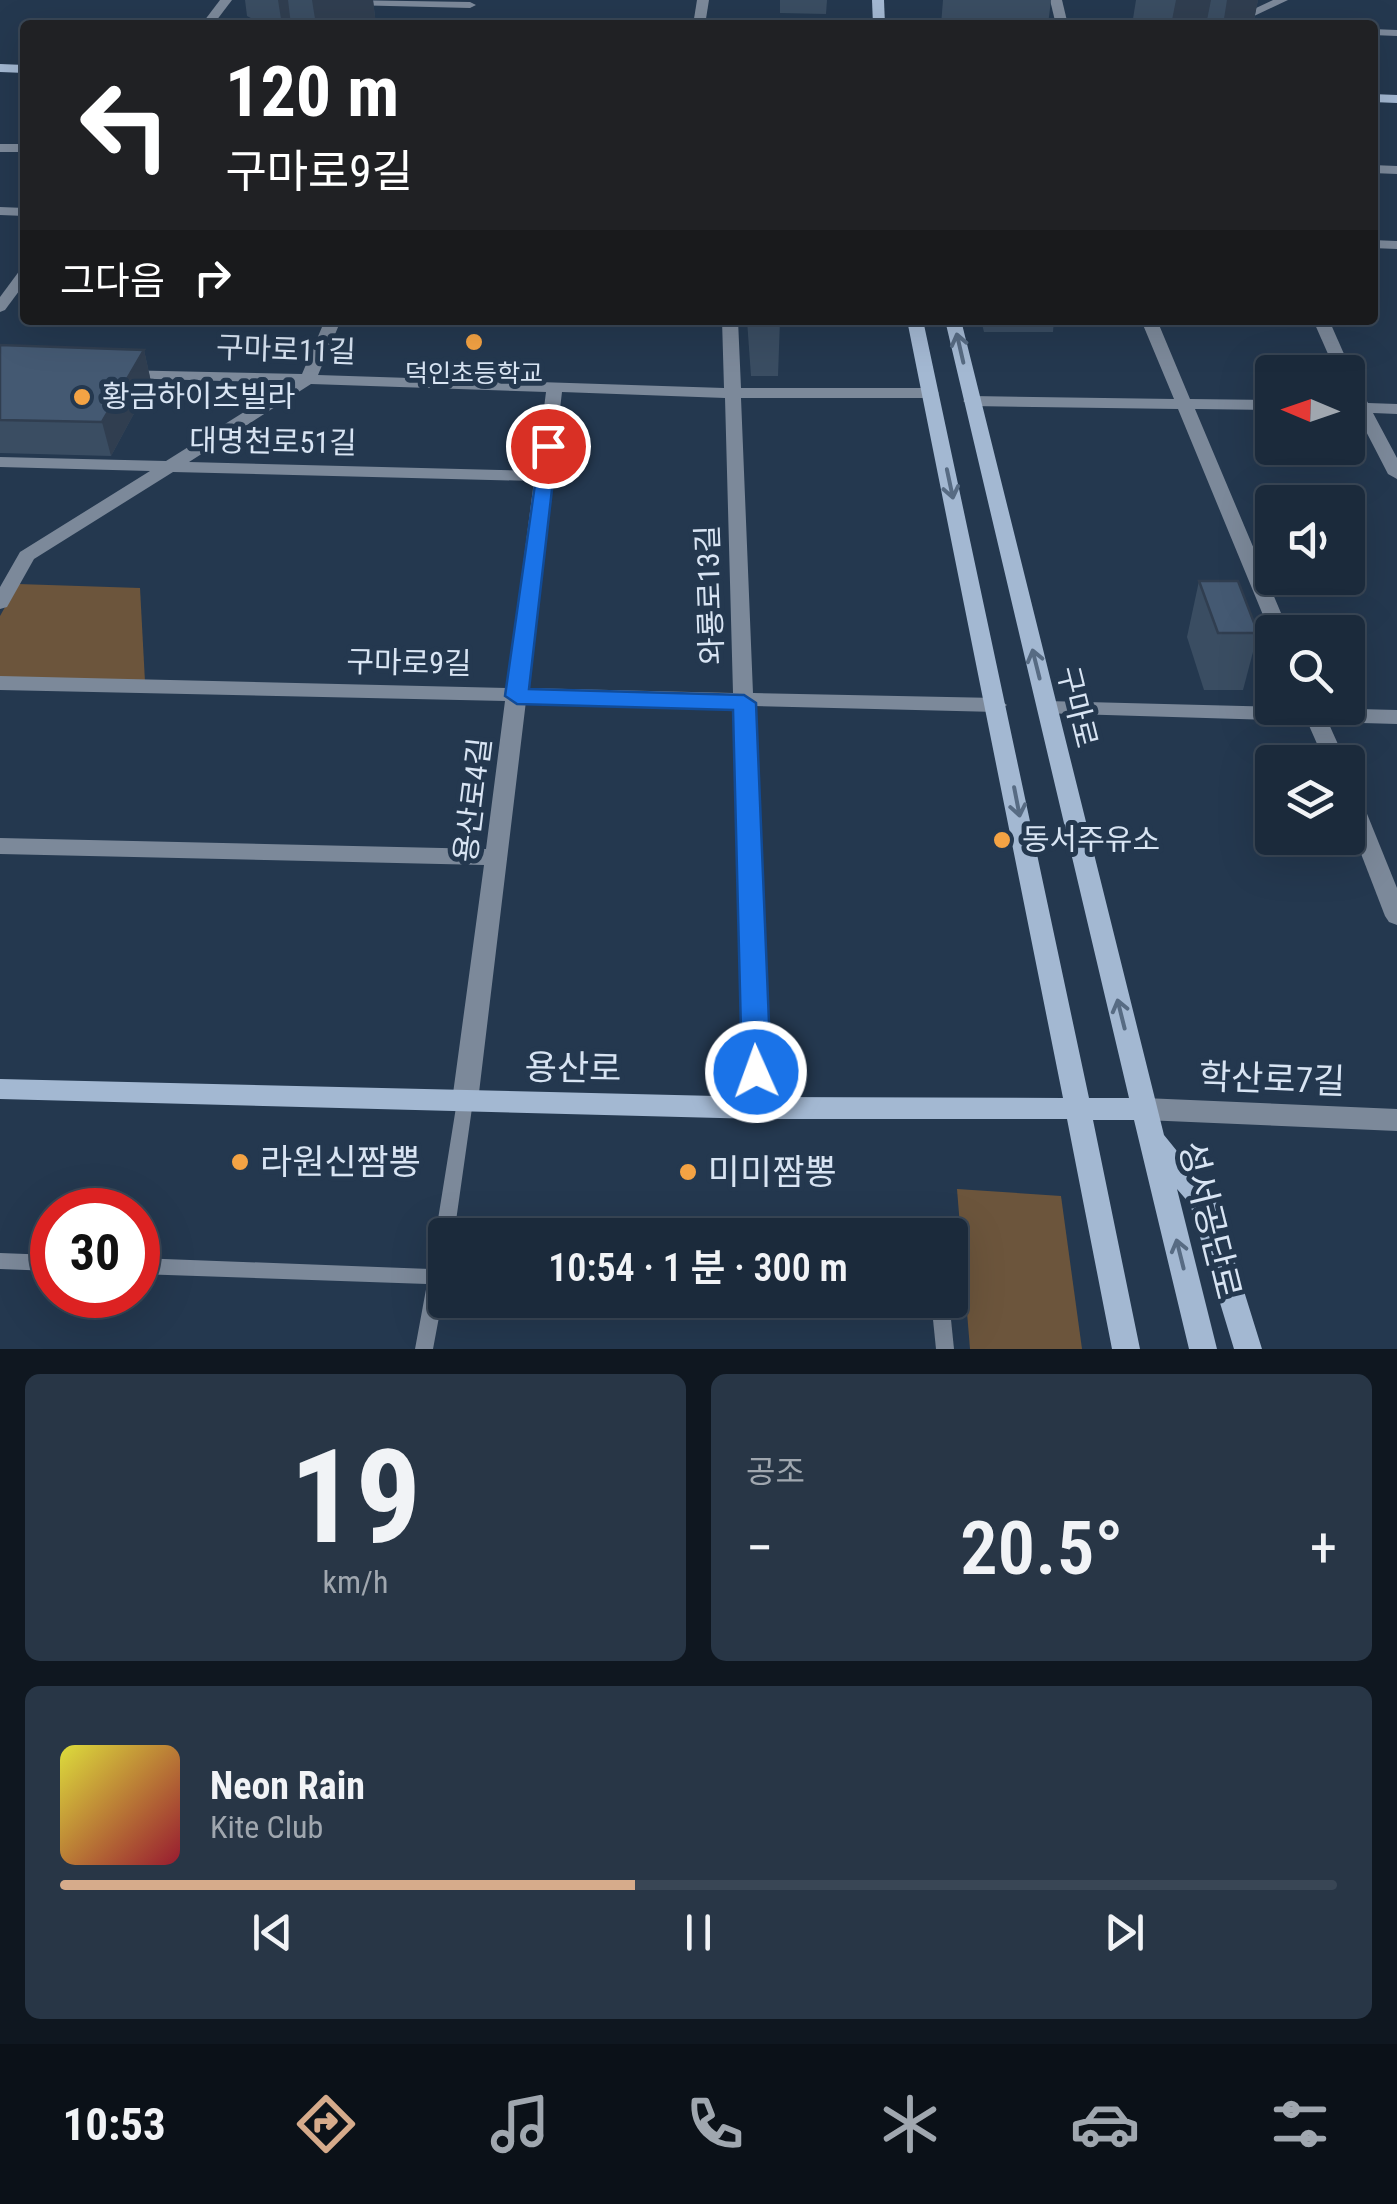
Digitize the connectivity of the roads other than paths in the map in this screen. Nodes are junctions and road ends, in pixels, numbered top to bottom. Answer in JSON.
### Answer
{"nodes":[{"id":1,"x":226,"y":0,"type":"edge"},
{"id":2,"x":1282,"y":0,"type":"edge"},
{"id":3,"x":328,"y":2,"type":"edge"},
{"id":4,"x":469,"y":7,"type":"edge"},
{"id":5,"x":211,"y":20,"type":"edge"},
{"id":6,"x":1237,"y":20,"type":"edge"},
{"id":7,"x":16,"y":282,"type":"edge"},
{"id":8,"x":0,"y":306,"type":"edge"},
{"id":9,"x":331,"y":325,"type":"edge"},
{"id":10,"x":730,"y":325,"type":"edge"},
{"id":11,"x":916,"y":325,"type":"edge"},
{"id":12,"x":954,"y":325,"type":"edge"},
{"id":13,"x":1150,"y":325,"type":"edge"},
{"id":14,"x":1323,"y":325,"type":"edge"},
{"id":15,"x":1336,"y":355,"type":"edge"},
{"id":16,"x":105,"y":372,"type":"edge"},
{"id":17,"x":308,"y":379,"type":"junction"},
{"id":18,"x":555,"y":387,"type":"junction"},
{"id":19,"x":733,"y":393,"type":"junction"},
{"id":20,"x":931,"y":393,"type":"junction"},
{"id":21,"x":972,"y":401,"type":"junction"},
{"id":22,"x":1181,"y":402,"type":"junction"},
{"id":23,"x":1255,"y":404,"type":"edge"},
{"id":24,"x":1365,"y":408,"type":"edge"},
{"id":25,"x":1397,"y":409,"type":"edge"},
{"id":26,"x":1365,"y":426,"type":"edge"},
{"id":27,"x":0,"y":462,"type":"edge"},
{"id":28,"x":170,"y":467,"type":"junction"},
{"id":29,"x":1397,"y":474,"type":"edge"},
{"id":30,"x":544,"y":476,"type":"junction"},
{"id":31,"x":0,"y":603,"type":"edge"},
{"id":32,"x":1273,"y":615,"type":"edge"},
{"id":33,"x":0,"y":683,"type":"edge"},
{"id":34,"x":517,"y":696,"type":"junction"},
{"id":35,"x":744,"y":703,"type":"junction"},
{"id":36,"x":998,"y":705,"type":"junction"},
{"id":37,"x":1046,"y":708,"type":"junction"},
{"id":38,"x":1255,"y":710,"type":"edge"},
{"id":39,"x":1365,"y":715,"type":"edge"},
{"id":40,"x":1397,"y":717,"type":"edge"},
{"id":41,"x":1365,"y":836,"type":"edge"},
{"id":42,"x":0,"y":846,"type":"edge"},
{"id":43,"x":496,"y":857,"type":"junction"},
{"id":44,"x":1397,"y":916,"type":"edge"},
{"id":45,"x":0,"y":1089,"type":"edge"},
{"id":46,"x":464,"y":1101,"type":"junction"},
{"id":47,"x":758,"y":1108,"type":"junction"},
{"id":48,"x":1077,"y":1108,"type":"junction"},
{"id":49,"x":1144,"y":1109,"type":"junction"},
{"id":50,"x":1397,"y":1120,"type":"edge"},
{"id":51,"x":1150,"y":1137,"type":"junction"},
{"id":52,"x":448,"y":1218,"type":"edge"},
{"id":53,"x":0,"y":1262,"type":"edge"},
{"id":54,"x":30,"y":1263,"type":"edge"},
{"id":55,"x":160,"y":1267,"type":"edge"},
{"id":56,"x":428,"y":1276,"type":"edge"},
{"id":57,"x":432,"y":1318,"type":"edge"},
{"id":58,"x":942,"y":1318,"type":"edge"},
{"id":59,"x":424,"y":1349,"type":"edge"},
{"id":60,"x":945,"y":1349,"type":"edge"},
{"id":61,"x":1126,"y":1349,"type":"edge"},
{"id":62,"x":1203,"y":1349,"type":"edge"},
{"id":63,"x":1248,"y":1349,"type":"edge"}],
"edges":[{"from":1,"to":5,"type":"street"},
{"from":2,"to":6,"type":"street"},
{"from":3,"to":4,"type":"street"},
{"from":7,"to":8,"type":"street"},
{"from":9,"to":17,"type":"street"},
{"from":10,"to":19,"type":"street","name":"와룡로13길"},
{"from":11,"to":20,"type":"main road"},
{"from":21,"to":12,"type":"main road","name":"구마로","one_way":true},
{"from":13,"to":22,"type":"street"},
{"from":14,"to":15,"type":"street"},
{"from":16,"to":17,"type":"street","name":"구마로11길"},
{"from":17,"to":18,"type":"street","name":"구마로11길"},
{"from":17,"to":28,"type":"street"},
{"from":18,"to":19,"type":"street","name":"구마로11길"},
{"from":18,"to":30,"type":"street","name":"용산로4길"},
{"from":19,"to":20,"type":"street","name":"구마로11길"},
{"from":19,"to":35,"type":"street","name":"와룡로13길"},
{"from":20,"to":36,"type":"main road","one_way":true},
{"from":21,"to":22,"type":"street"},
{"from":37,"to":21,"type":"main road","name":"구마로","one_way":true},
{"from":22,"to":23,"type":"street"},
{"from":22,"to":32,"type":"street"},
{"from":24,"to":25,"type":"street"},
{"from":26,"to":29,"type":"street"},
{"from":27,"to":28,"type":"street","name":"대명천로51길"},
{"from":28,"to":30,"type":"street","name":"대명천로51길"},
{"from":28,"to":31,"type":"street"},
{"from":30,"to":34,"type":"street","name":"용산로4길"},
{"from":33,"to":34,"type":"street","name":"구마로9길"},
{"from":34,"to":35,"type":"street","name":"구마로9길"},
{"from":34,"to":43,"type":"street","name":"용산로4길"},
{"from":35,"to":36,"type":"street","name":"구마로9길"},
{"from":35,"to":47,"type":"street","name":"와룡로13길"},
{"from":36,"to":48,"type":"main road","one_way":true},
{"from":37,"to":38,"type":"street"},
{"from":49,"to":37,"type":"main road","name":"구마로","one_way":true},
{"from":39,"to":40,"type":"street"},
{"from":41,"to":44,"type":"street"},
{"from":42,"to":43,"type":"street"},
{"from":43,"to":46,"type":"street","name":"용산로4길"},
{"from":45,"to":46,"type":"main road","name":"용산로"},
{"from":46,"to":47,"type":"main road","name":"용산로"},
{"from":46,"to":52,"type":"lane"},
{"from":47,"to":48,"type":"main road","name":"용산로"},
{"from":48,"to":49,"type":"main road","name":"용산로"},
{"from":48,"to":61,"type":"main road"},
{"from":49,"to":50,"type":"street","name":"학산로7길"},
{"from":49,"to":51,"type":"main road","name":"성서공단로"},
{"from":62,"to":51,"type":"main road","name":"성서공단로","one_way":true},
{"from":51,"to":63,"type":"main road"},
{"from":53,"to":54,"type":"lane"},
{"from":55,"to":56,"type":"lane"},
{"from":57,"to":59,"type":"lane"},
{"from":58,"to":60,"type":"lane"}]}
